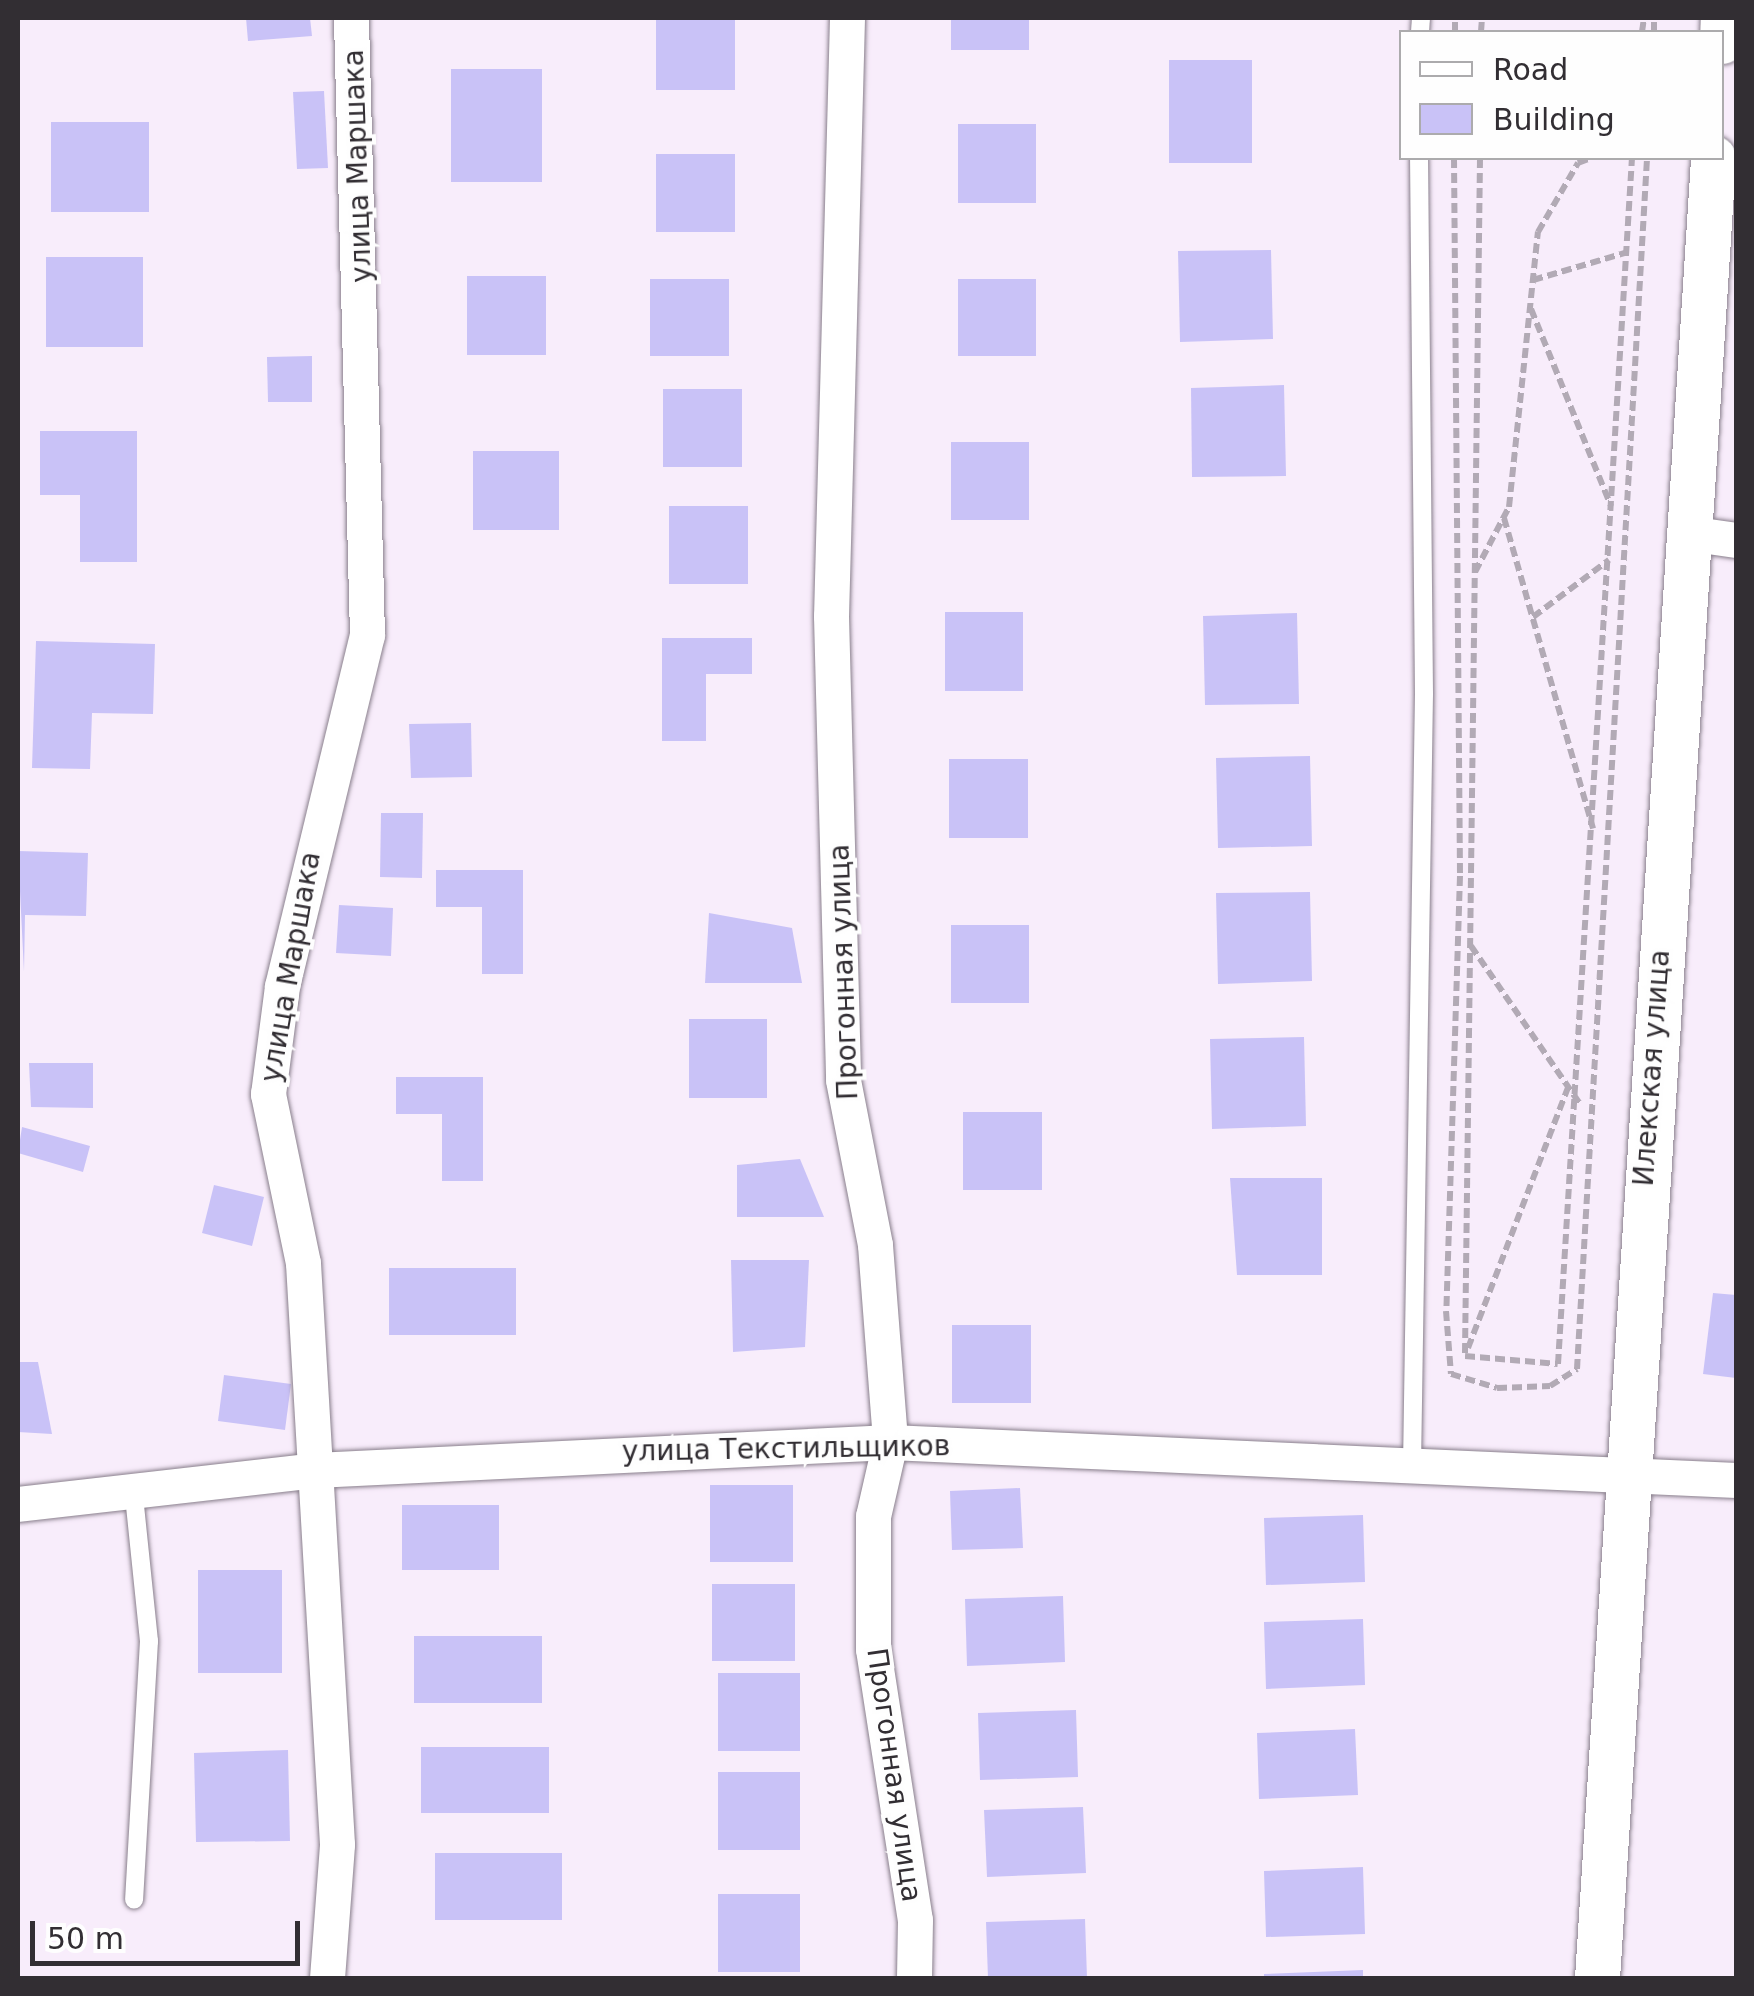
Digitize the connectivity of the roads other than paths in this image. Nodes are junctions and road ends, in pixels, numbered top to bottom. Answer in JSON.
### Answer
{"nodes":[{"id":1,"x":351,"y":18,"type":"edge"},
{"id":2,"x":848,"y":18,"type":"edge"},
{"id":3,"x":1419,"y":160,"type":"edge"},
{"id":4,"x":1713,"y":160,"type":"edge"},
{"id":5,"x":1687,"y":532,"type":"junction"},
{"id":6,"x":1736,"y":540,"type":"edge"},
{"id":7,"x":890,"y":1442,"type":"junction"},
{"id":8,"x":1412,"y":1466,"type":"junction"},
{"id":9,"x":315,"y":1470,"type":"junction"},
{"id":10,"x":1624,"y":1472,"type":"junction"},
{"id":11,"x":1736,"y":1480,"type":"edge"},
{"id":12,"x":134,"y":1496,"type":"junction"},
{"id":13,"x":18,"y":1504,"type":"edge"},
{"id":14,"x":134,"y":1900,"type":"dead end"},
{"id":15,"x":327,"y":1978,"type":"edge"},
{"id":16,"x":914,"y":1978,"type":"edge"},
{"id":17,"x":1597,"y":1978,"type":"edge"}],
"edges":[{"from":1,"to":9,"type":"street","name":"улица Маршака"},
{"from":2,"to":7,"type":"street","name":"Прогонная улица"},
{"from":3,"to":8,"type":"lane"},
{"from":4,"to":5,"type":"street","name":"Илекская улица"},
{"from":5,"to":6,"type":"street"},
{"from":5,"to":10,"type":"street","name":"Илекская улица"},
{"from":7,"to":8,"type":"street","name":"улица Текстильщиков"},
{"from":7,"to":9,"type":"street","name":"улица Текстильщиков"},
{"from":7,"to":16,"type":"street","name":"Прогонная улица"},
{"from":8,"to":10,"type":"street","name":"улица Текстильщиков"},
{"from":9,"to":12,"type":"street","name":"улица Текстильщиков"},
{"from":9,"to":15,"type":"street","name":"улица Маршака"},
{"from":10,"to":11,"type":"street","name":"улица Текстильщиков"},
{"from":10,"to":17,"type":"street","name":"Илекская улица"},
{"from":12,"to":13,"type":"street","name":"улица Текстильщиков"},
{"from":12,"to":14,"type":"lane"}]}
